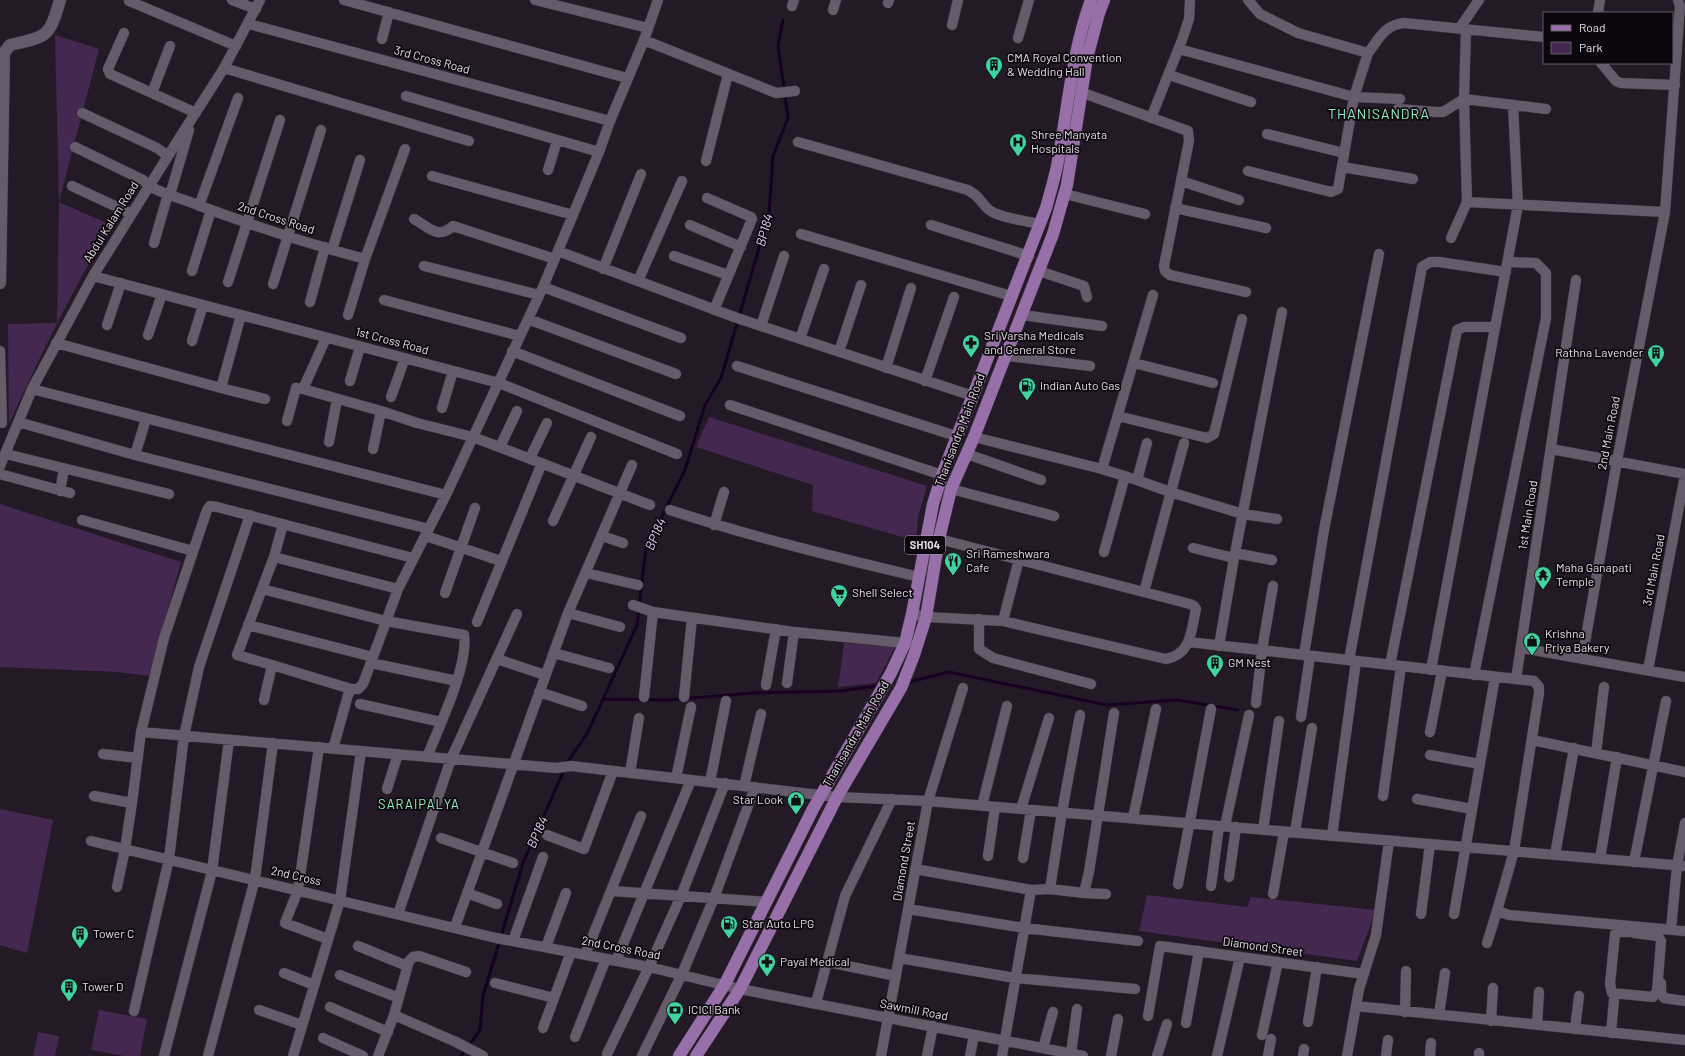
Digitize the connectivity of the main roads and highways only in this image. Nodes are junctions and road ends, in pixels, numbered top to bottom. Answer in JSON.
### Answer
{"nodes":[{"id":1,"x":1091,"y":0,"type":"edge"},
{"id":2,"x":1104,"y":0,"type":"edge"},
{"id":3,"x":679,"y":1056,"type":"edge"},
{"id":4,"x":696,"y":1056,"type":"edge"}],
"edges":[{"from":1,"to":3,"type":"main road","name":"Thanisandra Main Road","number":"SH104"},
{"from":2,"to":4,"type":"main road","name":"Thanisandra Main Road","number":"SH104"}]}
